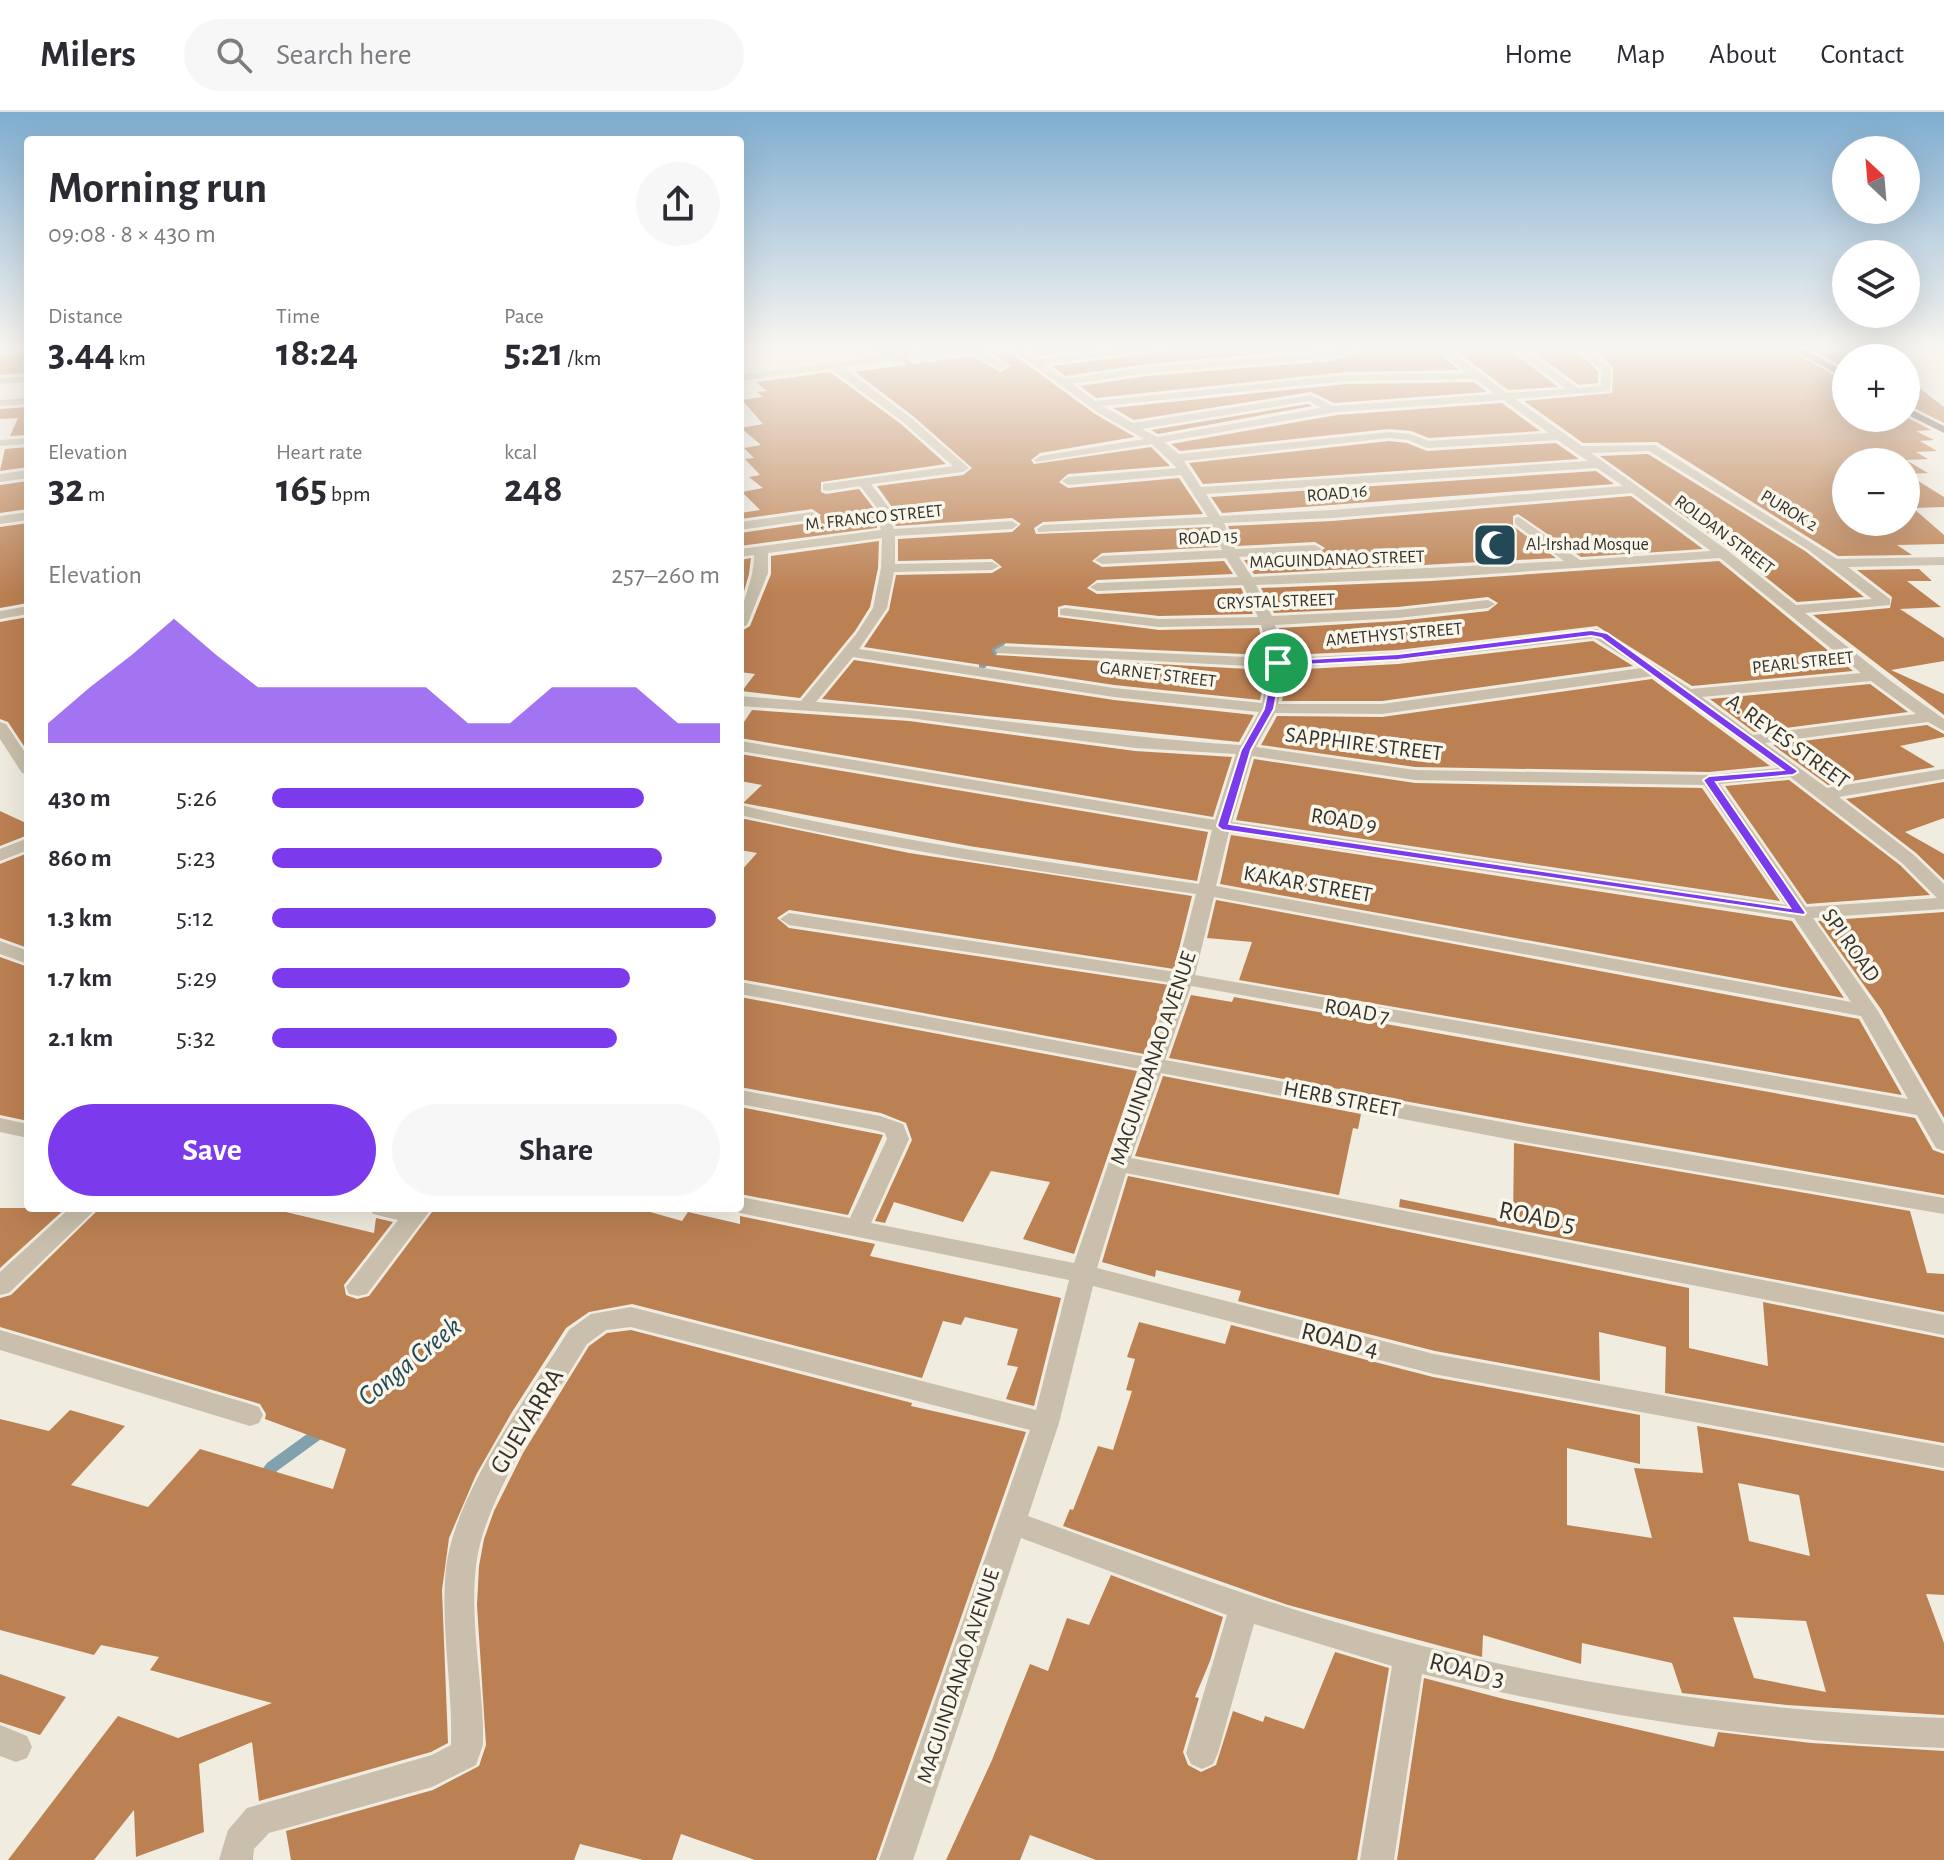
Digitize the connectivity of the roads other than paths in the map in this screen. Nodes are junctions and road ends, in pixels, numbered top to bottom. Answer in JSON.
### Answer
{"nodes":[{"id":1,"x":918,"y":430,"type":"edge"},
{"id":2,"x":1136,"y":430,"type":"edge"},
{"id":3,"x":1209,"y":430,"type":"edge"},
{"id":4,"x":1550,"y":430,"type":"edge"},
{"id":5,"x":1559,"y":436,"type":"junction"},
{"id":6,"x":1153,"y":439,"type":"junction"},
{"id":7,"x":24,"y":441,"type":"edge"},
{"id":8,"x":0,"y":443,"type":"edge"},
{"id":9,"x":1579,"y":450,"type":"junction"},
{"id":10,"x":1040,"y":460,"type":"dead end"},
{"id":11,"x":1599,"y":464,"type":"junction"},
{"id":12,"x":1181,"y":465,"type":"junction"},
{"id":13,"x":24,"y":476,"type":"edge"},
{"id":14,"x":0,"y":478,"type":"edge"},
{"id":15,"x":862,"y":481,"type":"junction"},
{"id":16,"x":1068,"y":481,"type":"dead end"},
{"id":17,"x":827,"y":487,"type":"dead end"},
{"id":18,"x":1634,"y":489,"type":"junction"},
{"id":19,"x":1198,"y":491,"type":"junction"},
{"id":20,"x":812,"y":516,"type":"dead end"},
{"id":21,"x":24,"y":517,"type":"edge"},
{"id":22,"x":0,"y":520,"type":"edge"},
{"id":23,"x":1217,"y":521,"type":"junction"},
{"id":24,"x":1519,"y":521,"type":"dead end"},
{"id":25,"x":744,"y":525,"type":"edge"},
{"id":26,"x":1012,"y":525,"type":"dead end"},
{"id":27,"x":1043,"y":529,"type":"dead end"},
{"id":28,"x":889,"y":533,"type":"junction"},
{"id":29,"x":1315,"y":549,"type":"dead end"},
{"id":30,"x":761,"y":550,"type":"junction"},
{"id":31,"x":744,"y":552,"type":"edge"},
{"id":32,"x":1723,"y":554,"type":"junction"},
{"id":33,"x":1231,"y":555,"type":"junction"},
{"id":34,"x":1102,"y":560,"type":"dead end"},
{"id":35,"x":1944,"y":561,"type":"edge"},
{"id":36,"x":1835,"y":563,"type":"junction"},
{"id":37,"x":1577,"y":564,"type":"junction"},
{"id":38,"x":992,"y":566,"type":"dead end"},
{"id":39,"x":888,"y":568,"type":"junction"},
{"id":40,"x":1248,"y":582,"type":"junction"},
{"id":41,"x":1097,"y":587,"type":"dead end"},
{"id":42,"x":1488,"y":604,"type":"dead end"},
{"id":43,"x":1792,"y":610,"type":"junction"},
{"id":44,"x":24,"y":611,"type":"edge"},
{"id":45,"x":1065,"y":612,"type":"dead end"},
{"id":46,"x":0,"y":615,"type":"edge"},
{"id":47,"x":744,"y":615,"type":"edge"},
{"id":48,"x":1267,"y":621,"type":"junction"},
{"id":49,"x":1597,"y":633,"type":"joint"},
{"id":50,"x":1002,"y":650,"type":"dead end"},
{"id":51,"x":847,"y":652,"type":"junction"},
{"id":52,"x":1278,"y":663,"type":"junction"},
{"id":53,"x":1656,"y":671,"type":"junction"},
{"id":54,"x":1875,"y":676,"type":"junction"},
{"id":55,"x":1687,"y":694,"type":"junction"},
{"id":56,"x":744,"y":701,"type":"edge"},
{"id":57,"x":804,"y":707,"type":"junction"},
{"id":58,"x":1269,"y":709,"type":"junction"},
{"id":59,"x":1937,"y":721,"type":"edge"},
{"id":60,"x":0,"y":727,"type":"edge"},
{"id":61,"x":1750,"y":740,"type":"junction"},
{"id":62,"x":744,"y":747,"type":"edge"},
{"id":63,"x":1246,"y":750,"type":"junction"},
{"id":64,"x":14,"y":752,"type":"edge"},
{"id":65,"x":1793,"y":772,"type":"junction"},
{"id":66,"x":1944,"y":774,"type":"edge"},
{"id":67,"x":1709,"y":780,"type":"junction"},
{"id":68,"x":1824,"y":794,"type":"junction"},
{"id":69,"x":744,"y":811,"type":"edge"},
{"id":70,"x":1222,"y":826,"type":"junction"},
{"id":71,"x":24,"y":845,"type":"edge"},
{"id":72,"x":0,"y":856,"type":"edge"},
{"id":73,"x":1205,"y":890,"type":"junction"},
{"id":74,"x":1944,"y":894,"type":"edge"},
{"id":75,"x":1944,"y":903,"type":"edge"},
{"id":76,"x":1800,"y":913,"type":"junction"},
{"id":77,"x":789,"y":919,"type":"dead end"},
{"id":78,"x":0,"y":947,"type":"edge"},
{"id":79,"x":24,"y":956,"type":"edge"},
{"id":80,"x":1184,"y":979,"type":"junction"},
{"id":81,"x":744,"y":989,"type":"edge"},
{"id":82,"x":1868,"y":1011,"type":"junction"},
{"id":83,"x":1156,"y":1064,"type":"junction"},
{"id":84,"x":744,"y":1098,"type":"edge"},
{"id":85,"x":1924,"y":1109,"type":"junction"},
{"id":86,"x":0,"y":1125,"type":"edge"},
{"id":87,"x":24,"y":1130,"type":"edge"},
{"id":88,"x":1944,"y":1143,"type":"edge"},
{"id":89,"x":1118,"y":1163,"type":"junction"},
{"id":90,"x":744,"y":1206,"type":"edge"},
{"id":91,"x":1944,"y":1206,"type":"edge"},
{"id":92,"x":81,"y":1212,"type":"edge"},
{"id":93,"x":417,"y":1212,"type":"edge"},
{"id":94,"x":857,"y":1228,"type":"junction"},
{"id":95,"x":1083,"y":1274,"type":"junction"},
{"id":96,"x":0,"y":1286,"type":"edge"},
{"id":97,"x":358,"y":1287,"type":"dead end"},
{"id":98,"x":1944,"y":1325,"type":"edge"},
{"id":99,"x":0,"y":1340,"type":"edge"},
{"id":100,"x":250,"y":1415,"type":"dead end"},
{"id":101,"x":1046,"y":1423,"type":"junction"},
{"id":102,"x":1944,"y":1457,"type":"edge"},
{"id":103,"x":1010,"y":1521,"type":"junction"},
{"id":104,"x":1244,"y":1608,"type":"junction"},
{"id":105,"x":1409,"y":1655,"type":"junction"},
{"id":106,"x":1944,"y":1733,"type":"edge"},
{"id":107,"x":1202,"y":1753,"type":"dead end"},
{"id":108,"x":241,"y":1845,"type":"edge"},
{"id":109,"x":896,"y":1860,"type":"edge"},
{"id":110,"x":1377,"y":1860,"type":"edge"}],
"edges":[{"from":1,"to":15,"type":"street"},
{"from":2,"to":6,"type":"street","name":"MAGUINDANAO AVENUE"},
{"from":3,"to":6,"type":"street"},
{"from":4,"to":5,"type":"street","name":"ROLDAN STREET"},
{"from":5,"to":9,"type":"street","name":"ROLDAN STREET"},
{"from":5,"to":12,"type":"street"},
{"from":6,"to":10,"type":"street"},
{"from":6,"to":12,"type":"street","name":"MAGUINDANAO AVENUE"},
{"from":7,"to":8,"type":"street"},
{"from":9,"to":11,"type":"street","name":"ROLDAN STREET"},
{"from":9,"to":36,"type":"street","name":"PUROK 2"},
{"from":11,"to":18,"type":"street","name":"ROLDAN STREET"},
{"from":11,"to":19,"type":"street"},
{"from":12,"to":16,"type":"street"},
{"from":12,"to":19,"type":"street","name":"MAGUINDANAO AVENUE"},
{"from":13,"to":14,"type":"street"},
{"from":15,"to":17,"type":"street"},
{"from":15,"to":28,"type":"street"},
{"from":18,"to":23,"type":"street","name":"ROAD 16"},
{"from":18,"to":32,"type":"street","name":"ROLDAN STREET"},
{"from":19,"to":23,"type":"street","name":"MAGUINDANAO AVENUE"},
{"from":20,"to":25,"type":"street"},
{"from":21,"to":22,"type":"street"},
{"from":23,"to":27,"type":"street","name":"ROAD 16"},
{"from":23,"to":33,"type":"street","name":"MAGUINDANAO AVENUE"},
{"from":24,"to":37,"type":"street"},
{"from":26,"to":28,"type":"street","name":"M. FRANCO STREET"},
{"from":28,"to":30,"type":"street","name":"M. FRANCO STREET"},
{"from":28,"to":39,"type":"street"},
{"from":29,"to":33,"type":"street","name":"ROAD 15"},
{"from":30,"to":31,"type":"street","name":"M. FRANCO STREET"},
{"from":30,"to":47,"type":"street"},
{"from":32,"to":37,"type":"street","name":"MAGUINDANAO STREET"},
{"from":32,"to":43,"type":"street","name":"ROLDAN STREET"},
{"from":33,"to":34,"type":"street","name":"ROAD 15"},
{"from":33,"to":40,"type":"street","name":"MAGUINDANAO AVENUE"},
{"from":35,"to":36,"type":"street"},
{"from":36,"to":43,"type":"street","name":"PUROK 2"},
{"from":37,"to":40,"type":"street","name":"MAGUINDANAO STREET"},
{"from":38,"to":39,"type":"street"},
{"from":39,"to":51,"type":"street"},
{"from":40,"to":41,"type":"street","name":"MAGUINDANAO STREET"},
{"from":40,"to":48,"type":"street","name":"MAGUINDANAO AVENUE"},
{"from":42,"to":48,"type":"street","name":"CRYSTAL STREET"},
{"from":43,"to":54,"type":"street","name":"ROLDAN STREET"},
{"from":44,"to":46,"type":"street"},
{"from":45,"to":48,"type":"street","name":"CRYSTAL STREET"},
{"from":48,"to":52,"type":"street","name":"MAGUINDANAO AVENUE"},
{"from":49,"to":52,"type":"street","name":"AMETHYST STREET"},
{"from":49,"to":53,"type":"street","name":"A. REYES STREET"},
{"from":50,"to":52,"type":"street","name":"AMETHYST STREET"},
{"from":51,"to":57,"type":"street"},
{"from":51,"to":58,"type":"street","name":"GARNET STREET"},
{"from":52,"to":58,"type":"street","name":"MAGUINDANAO AVENUE"},
{"from":53,"to":55,"type":"street","name":"A. REYES STREET"},
{"from":53,"to":58,"type":"street","name":"GARNET STREET"},
{"from":54,"to":55,"type":"street","name":"PEARL STREET"},
{"from":54,"to":59,"type":"street","name":"ROLDAN STREET"},
{"from":55,"to":61,"type":"street","name":"A. REYES STREET"},
{"from":56,"to":57,"type":"street","name":"SAPPHIRE STREET"},
{"from":57,"to":63,"type":"street","name":"SAPPHIRE STREET"},
{"from":58,"to":63,"type":"street","name":"MAGUINDANAO AVENUE"},
{"from":59,"to":61,"type":"street"},
{"from":60,"to":64,"type":"street"},
{"from":61,"to":65,"type":"street","name":"A. REYES STREET"},
{"from":62,"to":70,"type":"street","name":"ROAD 9"},
{"from":63,"to":67,"type":"street","name":"SAPPHIRE STREET"},
{"from":63,"to":70,"type":"street","name":"MAGUINDANAO AVENUE"},
{"from":65,"to":67,"type":"street","name":"SAPPHIRE STREET"},
{"from":65,"to":68,"type":"street","name":"A. REYES STREET"},
{"from":66,"to":68,"type":"street"},
{"from":67,"to":76,"type":"street","name":"SPI ROAD"},
{"from":68,"to":74,"type":"street","name":"A. REYES STREET"},
{"from":69,"to":73,"type":"street","name":"KAKAR STREET"},
{"from":70,"to":73,"type":"street","name":"MAGUINDANAO AVENUE"},
{"from":70,"to":76,"type":"street","name":"ROAD 9"},
{"from":71,"to":72,"type":"street"},
{"from":73,"to":80,"type":"street","name":"MAGUINDANAO AVENUE"},
{"from":73,"to":82,"type":"street","name":"KAKAR STREET"},
{"from":75,"to":76,"type":"street","name":"ROAD 9"},
{"from":76,"to":82,"type":"street","name":"SPI ROAD"},
{"from":77,"to":80,"type":"street","name":"ROAD 7"},
{"from":78,"to":79,"type":"street"},
{"from":80,"to":83,"type":"street","name":"MAGUINDANAO AVENUE"},
{"from":80,"to":85,"type":"street","name":"ROAD 7"},
{"from":81,"to":83,"type":"street","name":"HERB STREET"},
{"from":82,"to":85,"type":"street","name":"SPI ROAD"},
{"from":83,"to":89,"type":"street","name":"MAGUINDANAO AVENUE"},
{"from":83,"to":91,"type":"street","name":"HERB STREET"},
{"from":84,"to":94,"type":"street"},
{"from":85,"to":88,"type":"street","name":"SPI ROAD"},
{"from":86,"to":87,"type":"street"},
{"from":89,"to":95,"type":"street","name":"MAGUINDANAO AVENUE"},
{"from":89,"to":98,"type":"street","name":"ROAD 5"},
{"from":90,"to":94,"type":"street","name":"ROAD 4"},
{"from":92,"to":96,"type":"street"},
{"from":93,"to":97,"type":"street"},
{"from":94,"to":95,"type":"street","name":"ROAD 4"},
{"from":95,"to":101,"type":"street","name":"MAGUINDANAO AVENUE"},
{"from":95,"to":102,"type":"street","name":"ROAD 4"},
{"from":99,"to":100,"type":"street"},
{"from":101,"to":103,"type":"street","name":"MAGUINDANAO AVENUE"},
{"from":101,"to":108,"type":"street","name":"GUEVARRA"},
{"from":103,"to":104,"type":"street","name":"ROAD 3"},
{"from":103,"to":109,"type":"street","name":"MAGUINDANAO AVENUE"},
{"from":104,"to":105,"type":"street","name":"ROAD 3"},
{"from":104,"to":107,"type":"street"},
{"from":105,"to":106,"type":"street","name":"ROAD 3"},
{"from":105,"to":110,"type":"street"}]}
